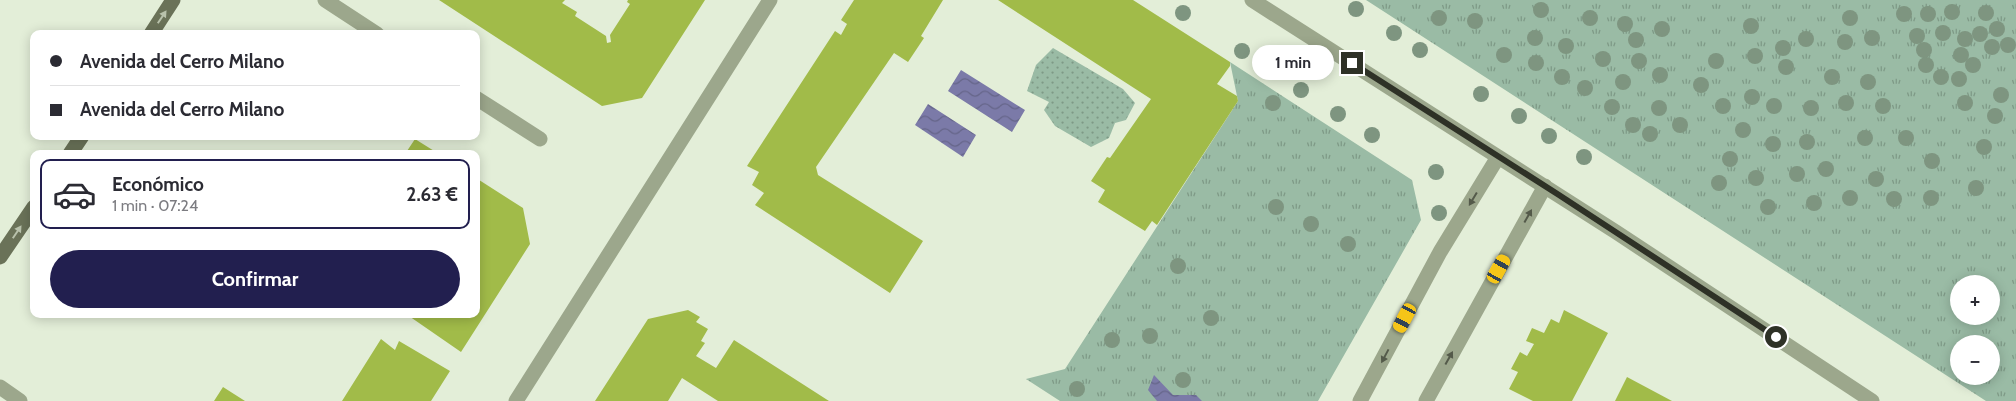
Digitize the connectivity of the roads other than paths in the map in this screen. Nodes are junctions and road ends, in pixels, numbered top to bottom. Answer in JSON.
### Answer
{"nodes":[{"id":1,"x":173,"y":0,"type":"edge"},
{"id":2,"x":325,"y":0,"type":"edge"},
{"id":3,"x":770,"y":0,"type":"edge"},
{"id":4,"x":1252,"y":0,"type":"edge"},
{"id":5,"x":153,"y":30,"type":"edge"},
{"id":6,"x":371,"y":30,"type":"edge"},
{"id":7,"x":480,"y":101,"type":"edge"},
{"id":8,"x":540,"y":139,"type":"dead end"},
{"id":9,"x":1498,"y":157,"type":"junction"},
{"id":10,"x":1545,"y":186,"type":"junction"},
{"id":11,"x":30,"y":213,"type":"edge"},
{"id":12,"x":0,"y":258,"type":"edge"},
{"id":13,"x":0,"y":388,"type":"edge"},
{"id":14,"x":20,"y":401,"type":"edge"},
{"id":15,"x":516,"y":401,"type":"edge"},
{"id":16,"x":1360,"y":401,"type":"edge"},
{"id":17,"x":1426,"y":401,"type":"edge"},
{"id":18,"x":1872,"y":401,"type":"edge"}],
"edges":[{"from":5,"to":1,"type":"main road","one_way":true},
{"from":2,"to":6,"type":"street"},
{"from":3,"to":15,"type":"street"},
{"from":4,"to":9,"type":"street"},
{"from":7,"to":8,"type":"street"},
{"from":9,"to":10,"type":"street"},
{"from":9,"to":16,"type":"street","one_way":true},
{"from":17,"to":10,"type":"street","one_way":true},
{"from":10,"to":18,"type":"street"},
{"from":12,"to":11,"type":"main road","one_way":true},
{"from":13,"to":14,"type":"street"}]}
